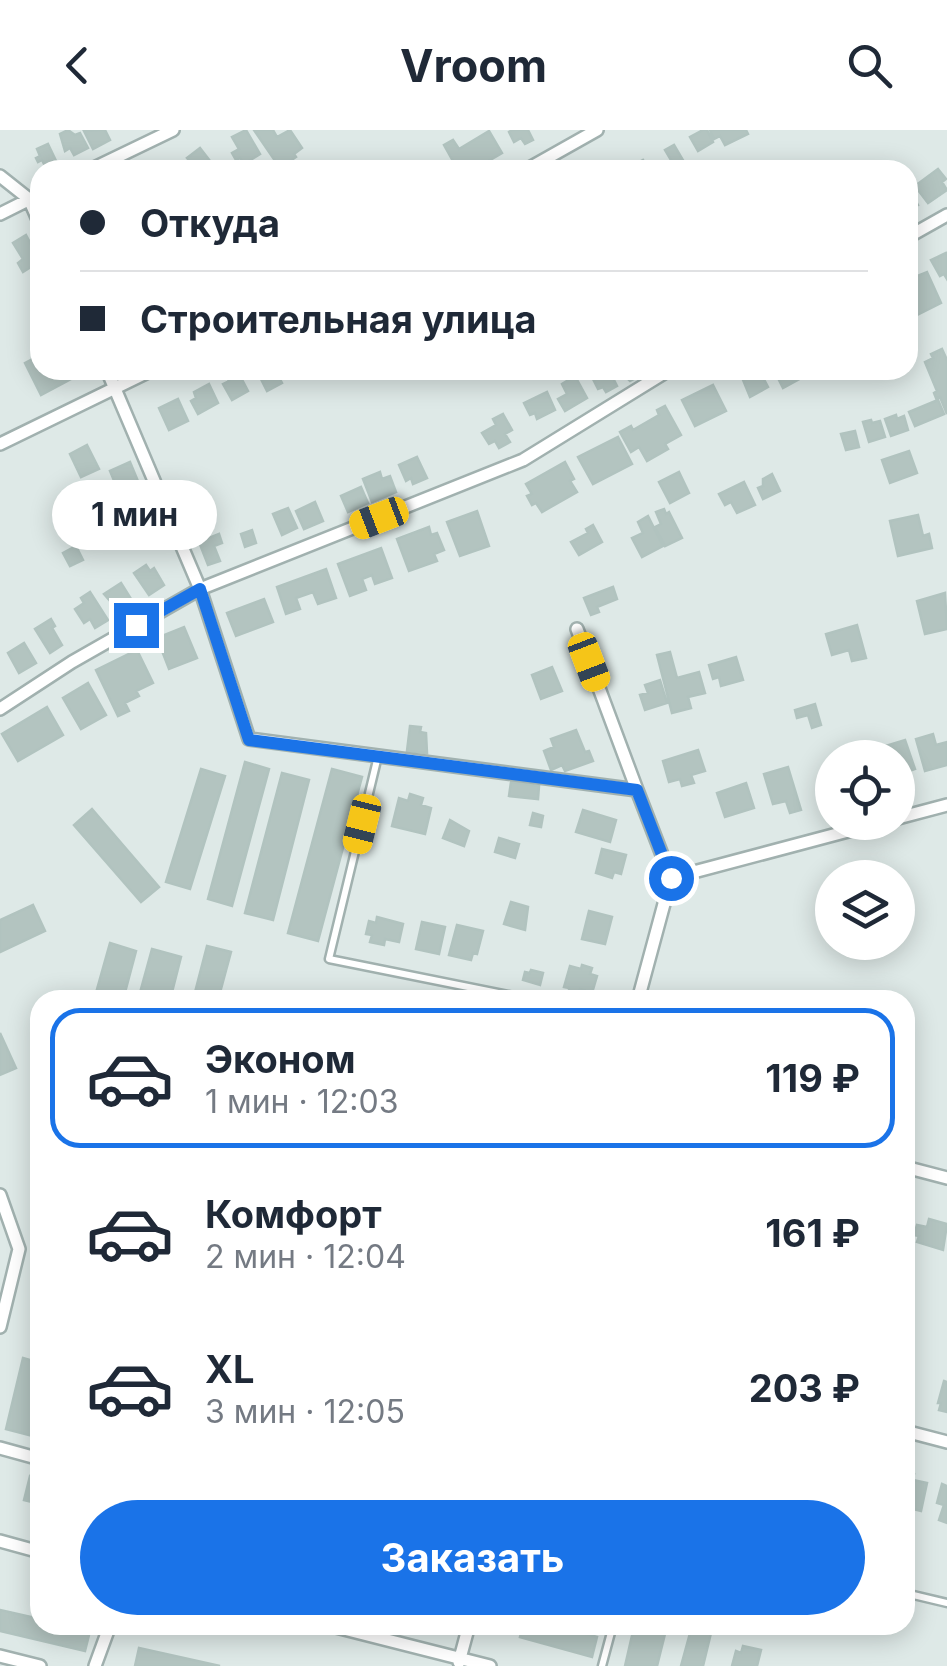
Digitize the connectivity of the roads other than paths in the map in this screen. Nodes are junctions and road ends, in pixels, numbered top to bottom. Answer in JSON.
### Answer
{"nodes":[{"id":1,"x":173,"y":130,"type":"edge"},
{"id":2,"x":597,"y":130,"type":"edge"},
{"id":3,"x":111,"y":160,"type":"edge"},
{"id":4,"x":544,"y":160,"type":"edge"},
{"id":5,"x":0,"y":176,"type":"edge"},
{"id":6,"x":30,"y":195,"type":"edge"},
{"id":7,"x":30,"y":199,"type":"edge"},
{"id":8,"x":0,"y":214,"type":"edge"},
{"id":9,"x":947,"y":215,"type":"edge"},
{"id":10,"x":918,"y":231,"type":"edge"},
{"id":11,"x":112,"y":380,"type":"edge"},
{"id":12,"x":132,"y":380,"type":"edge"},
{"id":13,"x":654,"y":380,"type":"edge"},
{"id":14,"x":116,"y":388,"type":"junction"},
{"id":15,"x":0,"y":444,"type":"edge"},
{"id":16,"x":200,"y":589,"type":"junction"},
{"id":17,"x":577,"y":629,"type":"dead end"},
{"id":18,"x":0,"y":710,"type":"edge"},
{"id":19,"x":378,"y":756,"type":"junction"},
{"id":20,"x":637,"y":790,"type":"junction"},
{"id":21,"x":947,"y":806,"type":"edge"},
{"id":22,"x":915,"y":814,"type":"edge"},
{"id":23,"x":815,"y":840,"type":"edge"},
{"id":24,"x":671,"y":878,"type":"junction"},
{"id":25,"x":483,"y":990,"type":"edge"},
{"id":26,"x":641,"y":990,"type":"edge"},
{"id":27,"x":915,"y":1170,"type":"edge"},
{"id":28,"x":947,"y":1178,"type":"edge"},
{"id":29,"x":0,"y":1195,"type":"edge"},
{"id":30,"x":0,"y":1237,"type":"edge"},
{"id":31,"x":15,"y":1239,"type":"junction"},
{"id":32,"x":0,"y":1327,"type":"edge"},
{"id":33,"x":915,"y":1434,"type":"edge"},
{"id":34,"x":947,"y":1442,"type":"edge"},
{"id":35,"x":0,"y":1448,"type":"edge"},
{"id":36,"x":30,"y":1456,"type":"edge"},
{"id":37,"x":0,"y":1541,"type":"edge"},
{"id":38,"x":30,"y":1549,"type":"edge"},
{"id":39,"x":915,"y":1595,"type":"edge"},
{"id":40,"x":947,"y":1603,"type":"edge"},
{"id":41,"x":106,"y":1635,"type":"edge"},
{"id":42,"x":363,"y":1635,"type":"edge"},
{"id":43,"x":466,"y":1635,"type":"edge"},
{"id":44,"x":610,"y":1635,"type":"edge"},
{"id":45,"x":0,"y":1656,"type":"edge"},
{"id":46,"x":459,"y":1662,"type":"edge"},
{"id":47,"x":40,"y":1666,"type":"edge"},
{"id":48,"x":95,"y":1666,"type":"edge"},
{"id":49,"x":490,"y":1666,"type":"edge"},
{"id":50,"x":602,"y":1666,"type":"edge"}],
"edges":[{"from":1,"to":3,"type":"street"},
{"from":2,"to":4,"type":"street"},
{"from":5,"to":6,"type":"street"},
{"from":7,"to":8,"type":"street"},
{"from":9,"to":10,"type":"street"},
{"from":11,"to":14,"type":"street"},
{"from":12,"to":14,"type":"street"},
{"from":13,"to":16,"type":"street"},
{"from":14,"to":15,"type":"street"},
{"from":14,"to":16,"type":"street"},
{"from":16,"to":18,"type":"street"},
{"from":16,"to":19,"type":"street"},
{"from":17,"to":20,"type":"street"},
{"from":19,"to":20,"type":"street"},
{"from":19,"to":25,"type":"lane"},
{"from":20,"to":24,"type":"street"},
{"from":21,"to":22,"type":"street"},
{"from":23,"to":24,"type":"street"},
{"from":24,"to":26,"type":"street"},
{"from":27,"to":28,"type":"street"},
{"from":29,"to":31,"type":"street"},
{"from":30,"to":31,"type":"lane"},
{"from":31,"to":32,"type":"street"},
{"from":33,"to":34,"type":"street"},
{"from":35,"to":36,"type":"street"},
{"from":37,"to":38,"type":"street"},
{"from":39,"to":40,"type":"lane"},
{"from":41,"to":48,"type":"street"},
{"from":42,"to":46,"type":"street"},
{"from":43,"to":46,"type":"street"},
{"from":44,"to":50,"type":"lane"},
{"from":45,"to":47,"type":"street"},
{"from":46,"to":49,"type":"street"}]}
